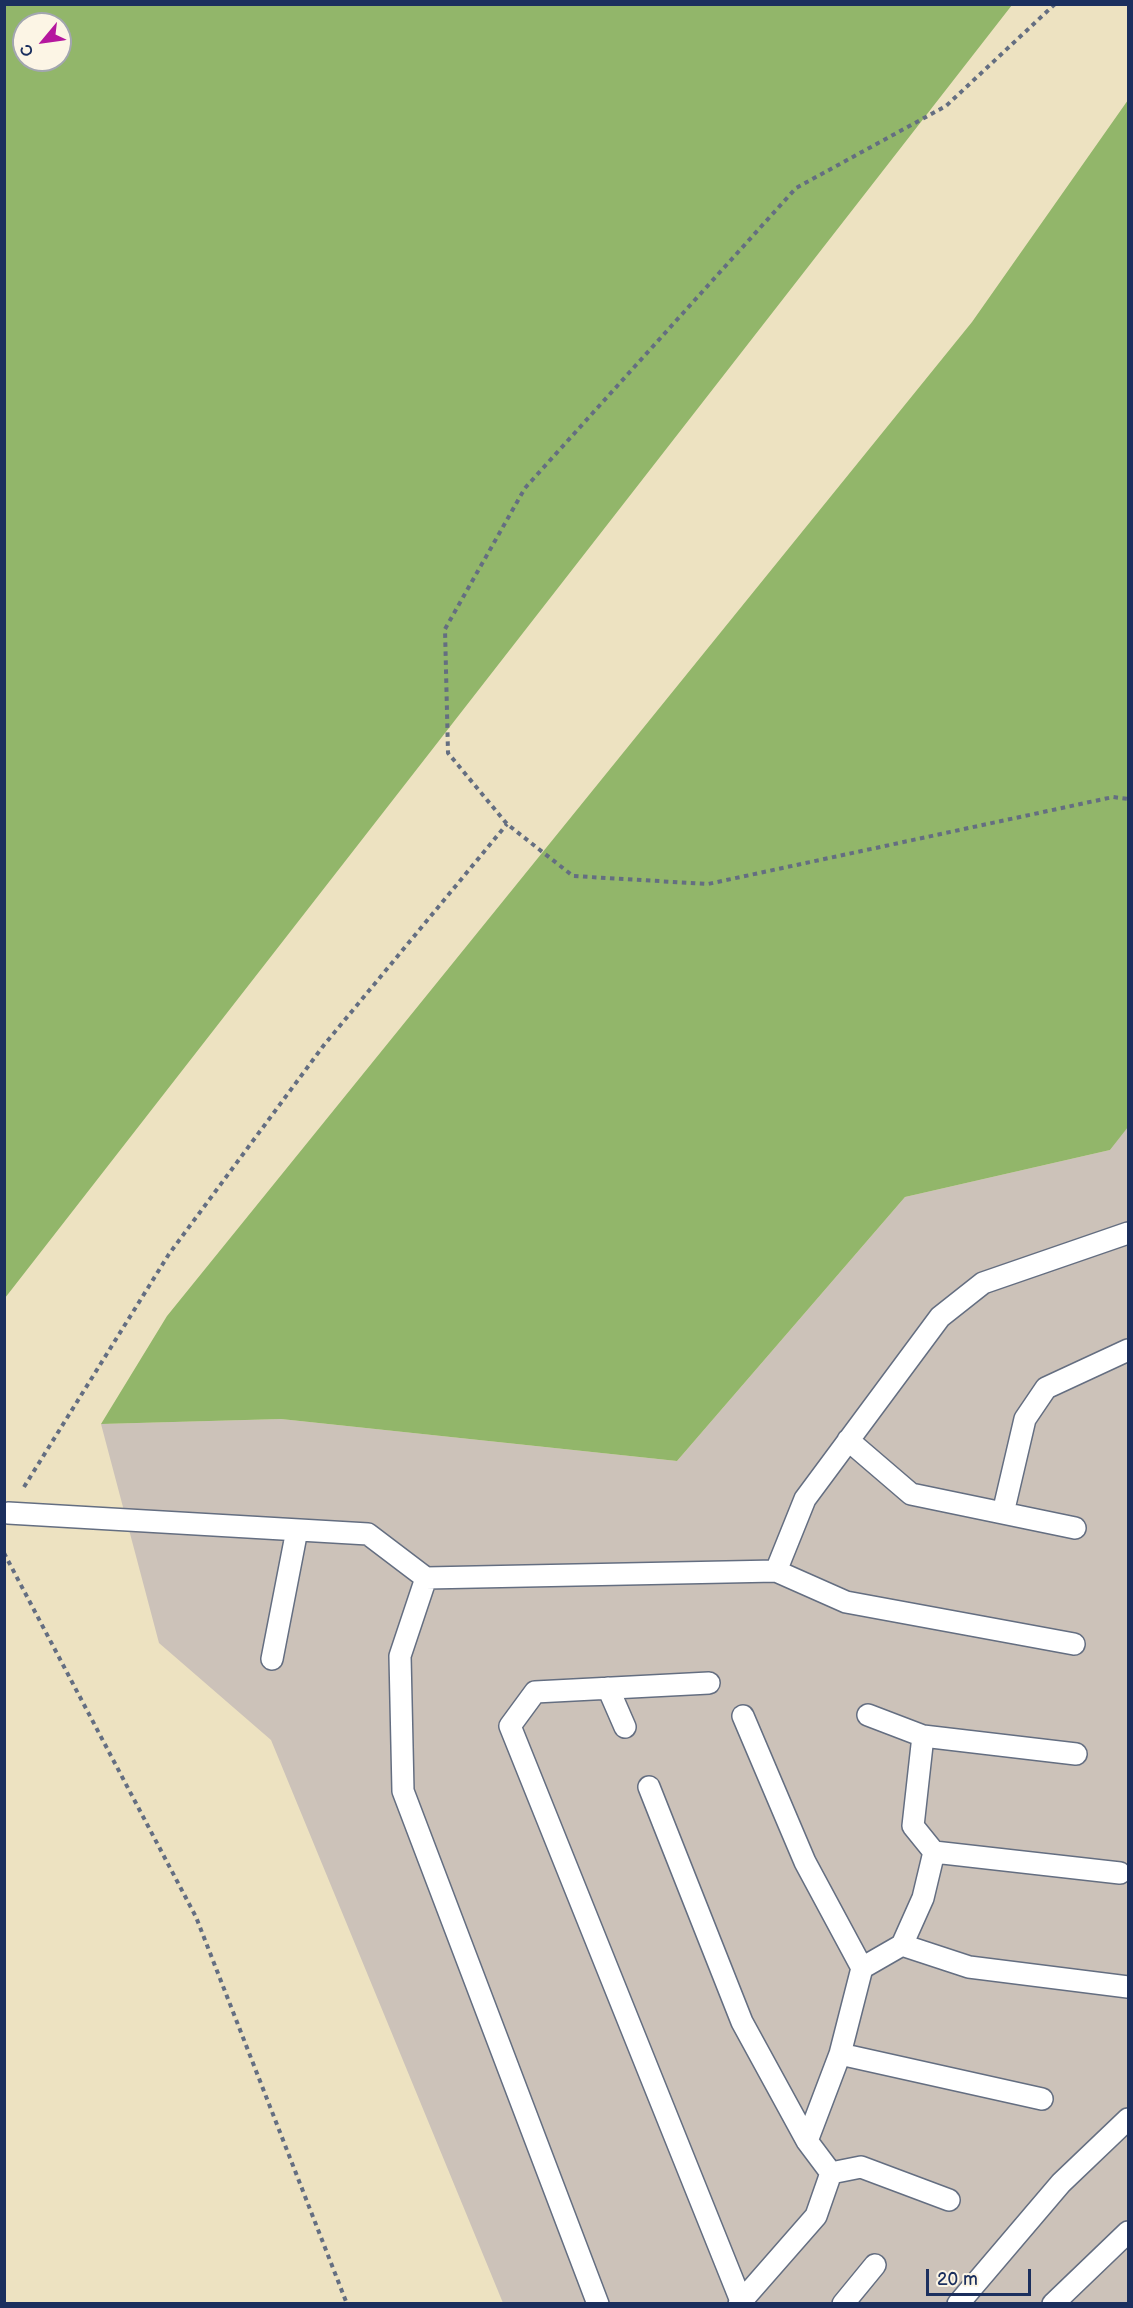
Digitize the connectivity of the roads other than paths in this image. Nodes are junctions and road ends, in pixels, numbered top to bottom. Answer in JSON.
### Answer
{"nodes":[{"id":1,"x":1128,"y":1233,"type":"edge"},
{"id":2,"x":1128,"y":1350,"type":"edge"},
{"id":3,"x":848,"y":1440,"type":"junction"},
{"id":4,"x":8,"y":1513,"type":"road end"},
{"id":5,"x":1004,"y":1513,"type":"junction"},
{"id":6,"x":1075,"y":1528,"type":"dead end"},
{"id":7,"x":297,"y":1530,"type":"junction"},
{"id":8,"x":776,"y":1571,"type":"junction"},
{"id":9,"x":426,"y":1578,"type":"junction"},
{"id":10,"x":1074,"y":1644,"type":"dead end"},
{"id":11,"x":272,"y":1659,"type":"dead end"},
{"id":12,"x":709,"y":1683,"type":"dead end"},
{"id":13,"x":608,"y":1688,"type":"junction"},
{"id":14,"x":868,"y":1715,"type":"dead end"},
{"id":15,"x":743,"y":1716,"type":"dead end"},
{"id":16,"x":625,"y":1727,"type":"dead end"},
{"id":17,"x":923,"y":1736,"type":"junction"},
{"id":18,"x":1076,"y":1754,"type":"dead end"},
{"id":19,"x":649,"y":1787,"type":"dead end"},
{"id":20,"x":934,"y":1852,"type":"junction"},
{"id":21,"x":1120,"y":1874,"type":"dead end"},
{"id":22,"x":902,"y":1945,"type":"junction"},
{"id":23,"x":862,"y":1968,"type":"junction"},
{"id":24,"x":1128,"y":1987,"type":"edge"},
{"id":25,"x":840,"y":2054,"type":"junction"},
{"id":26,"x":1042,"y":2099,"type":"dead end"},
{"id":27,"x":1128,"y":2118,"type":"edge"},
{"id":28,"x":807,"y":2141,"type":"junction"},
{"id":29,"x":831,"y":2173,"type":"junction"},
{"id":30,"x":950,"y":2200,"type":"dead end"},
{"id":31,"x":1128,"y":2232,"type":"edge"},
{"id":32,"x":875,"y":2265,"type":"dead end"},
{"id":33,"x":740,"y":2302,"type":"edge"},
{"id":34,"x":598,"y":2304,"type":"edge"},
{"id":35,"x":843,"y":2304,"type":"edge"},
{"id":36,"x":958,"y":2304,"type":"edge"},
{"id":37,"x":1053,"y":2304,"type":"edge"}],
"edges":[{"from":1,"to":3,"type":"lane"},
{"from":2,"to":5,"type":"lane"},
{"from":3,"to":5,"type":"lane"},
{"from":3,"to":8,"type":"lane"},
{"from":4,"to":7,"type":"lane"},
{"from":5,"to":6,"type":"lane"},
{"from":7,"to":9,"type":"lane"},
{"from":7,"to":11,"type":"lane"},
{"from":8,"to":9,"type":"lane"},
{"from":8,"to":10,"type":"lane"},
{"from":9,"to":34,"type":"lane"},
{"from":12,"to":13,"type":"lane"},
{"from":13,"to":16,"type":"lane"},
{"from":13,"to":33,"type":"lane"},
{"from":14,"to":17,"type":"lane"},
{"from":15,"to":23,"type":"lane"},
{"from":17,"to":18,"type":"lane"},
{"from":17,"to":20,"type":"lane"},
{"from":19,"to":28,"type":"lane"},
{"from":20,"to":21,"type":"lane"},
{"from":20,"to":22,"type":"lane"},
{"from":22,"to":23,"type":"lane"},
{"from":22,"to":24,"type":"lane"},
{"from":23,"to":25,"type":"lane"},
{"from":25,"to":26,"type":"lane"},
{"from":25,"to":28,"type":"lane"},
{"from":27,"to":36,"type":"lane"},
{"from":28,"to":29,"type":"lane"},
{"from":29,"to":30,"type":"lane"},
{"from":29,"to":33,"type":"lane"},
{"from":31,"to":37,"type":"lane"},
{"from":32,"to":35,"type":"lane"}]}
